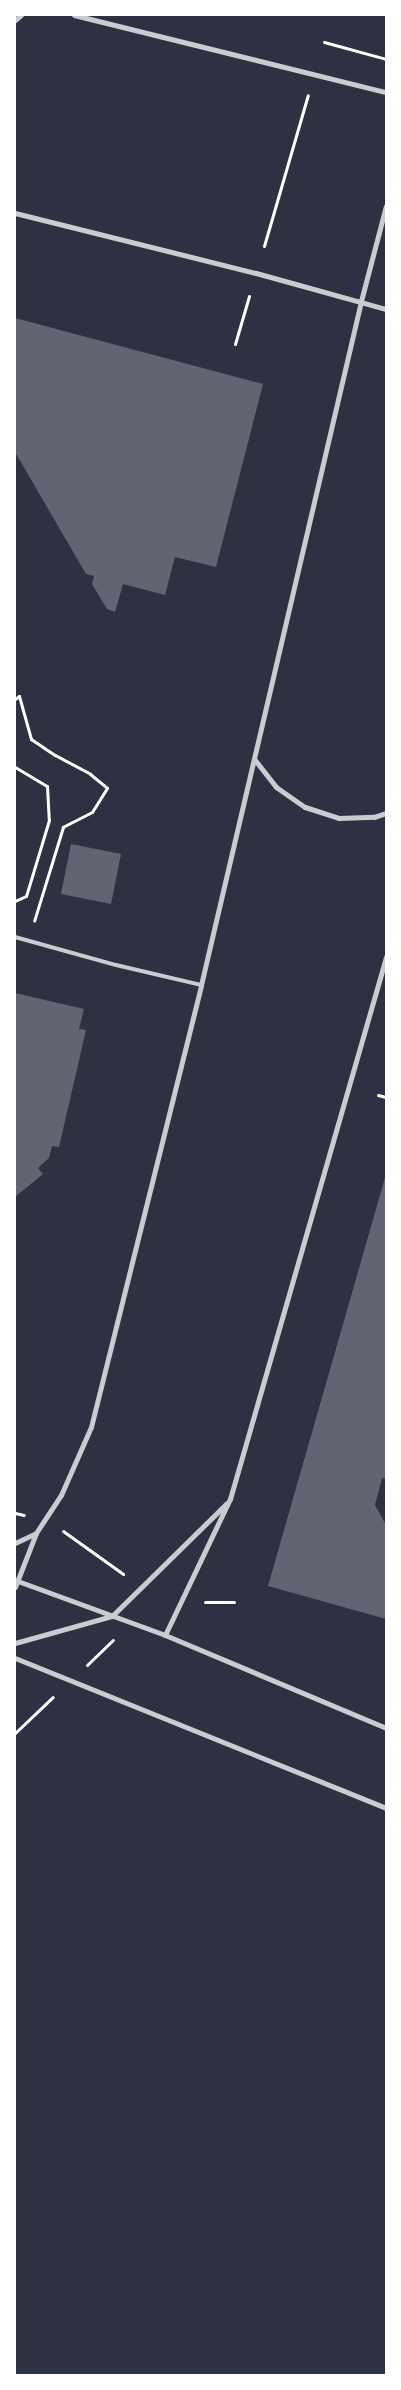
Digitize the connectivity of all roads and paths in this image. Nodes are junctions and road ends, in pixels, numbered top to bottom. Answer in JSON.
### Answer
{"nodes":[{"id":1,"x":21,"y":15,"type":"edge"},
{"id":2,"x":74,"y":15,"type":"edge"},
{"id":3,"x":15,"y":20,"type":"edge"},
{"id":4,"x":324,"y":42,"type":"dead end"},
{"id":5,"x":386,"y":59,"type":"edge"},
{"id":6,"x":386,"y":92,"type":"edge"},
{"id":7,"x":308,"y":95,"type":"dead end"},
{"id":8,"x":386,"y":206,"type":"edge"},
{"id":9,"x":15,"y":213,"type":"edge"},
{"id":10,"x":264,"y":246,"type":"dead end"},
{"id":11,"x":249,"y":296,"type":"dead end"},
{"id":12,"x":361,"y":301,"type":"junction"},
{"id":13,"x":386,"y":309,"type":"edge"},
{"id":14,"x":235,"y":344,"type":"dead end"},
{"id":15,"x":15,"y":699,"type":"edge"},
{"id":16,"x":255,"y":760,"type":"junction"},
{"id":17,"x":15,"y":767,"type":"edge"},
{"id":18,"x":386,"y":813,"type":"edge"},
{"id":19,"x":15,"y":901,"type":"edge"},
{"id":20,"x":15,"y":937,"type":"edge"},
{"id":21,"x":28,"y":940,"type":"junction"},
{"id":22,"x":386,"y":957,"type":"edge"},
{"id":23,"x":201,"y":985,"type":"junction"},
{"id":24,"x":378,"y":1095,"type":"dead end"},
{"id":25,"x":386,"y":1097,"type":"edge"},
{"id":26,"x":230,"y":1499,"type":"junction"},
{"id":27,"x":15,"y":1513,"type":"edge"},
{"id":28,"x":46,"y":1518,"type":"junction"},
{"id":29,"x":36,"y":1533,"type":"junction"},
{"id":30,"x":15,"y":1543,"type":"edge"},
{"id":31,"x":16,"y":1583,"type":"edge"},
{"id":32,"x":142,"y":1588,"type":"junction"},
{"id":33,"x":181,"y":1602,"type":"junction"},
{"id":34,"x":234,"y":1602,"type":"dead end"},
{"id":35,"x":112,"y":1616,"type":"junction"},
{"id":36,"x":165,"y":1635,"type":"junction"},
{"id":37,"x":15,"y":1643,"type":"edge"},
{"id":38,"x":15,"y":1658,"type":"edge"},
{"id":39,"x":386,"y":1728,"type":"edge"},
{"id":40,"x":386,"y":1808,"type":"edge"}],
"edges":[{"from":1,"to":3,"type":"street"},
{"from":2,"to":6,"type":"street"},
{"from":4,"to":5,"type":"path"},
{"from":7,"to":10,"type":"path"},
{"from":8,"to":12,"type":"street"},
{"from":9,"to":12,"type":"street"},
{"from":11,"to":14,"type":"path"},
{"from":12,"to":13,"type":"street"},
{"from":12,"to":16,"type":"street"},
{"from":15,"to":21,"type":"path"},
{"from":16,"to":18,"type":"street"},
{"from":16,"to":23,"type":"street"},
{"from":17,"to":19,"type":"path"},
{"from":20,"to":21,"type":"lane"},
{"from":21,"to":23,"type":"lane"},
{"from":22,"to":26,"type":"street"},
{"from":23,"to":28,"type":"street"},
{"from":24,"to":25,"type":"path"},
{"from":26,"to":32,"type":"street"},
{"from":26,"to":33,"type":"street"},
{"from":27,"to":28,"type":"path"},
{"from":28,"to":29,"type":"street"},
{"from":28,"to":32,"type":"path"},
{"from":29,"to":30,"type":"street"},
{"from":29,"to":31,"type":"street"},
{"from":31,"to":35,"type":"street"},
{"from":32,"to":35,"type":"street"},
{"from":33,"to":34,"type":"path"},
{"from":33,"to":36,"type":"street"},
{"from":35,"to":36,"type":"street"},
{"from":35,"to":37,"type":"street"},
{"from":36,"to":39,"type":"street"},
{"from":38,"to":40,"type":"street"}]}
